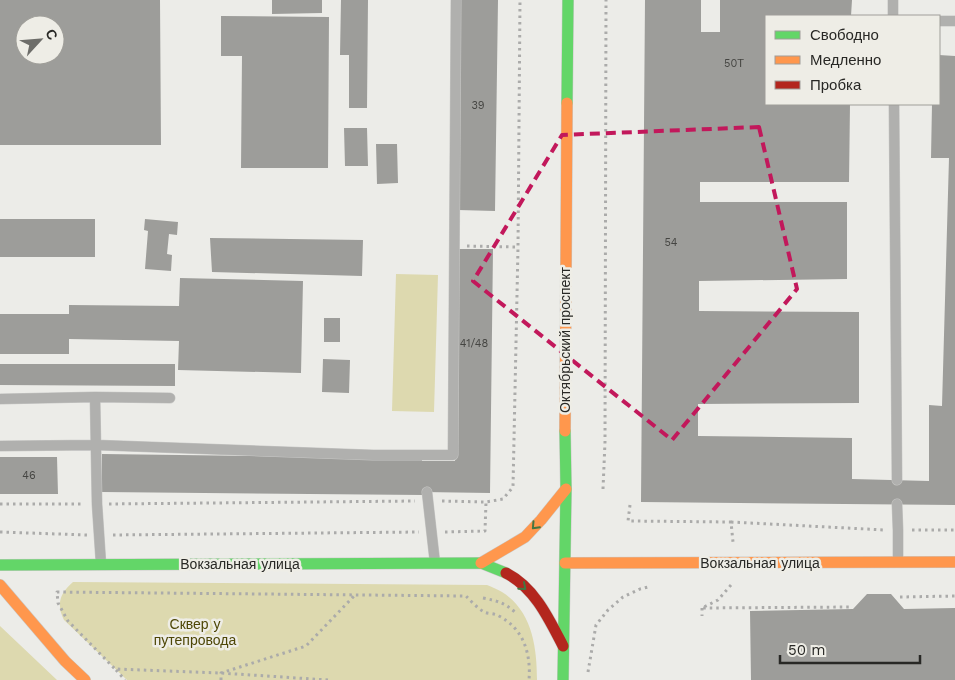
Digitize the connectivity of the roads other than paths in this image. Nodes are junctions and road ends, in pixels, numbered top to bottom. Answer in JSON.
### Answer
{"nodes":[{"id":1,"x":456,"y":0,"type":"edge"},
{"id":2,"x":568,"y":0,"type":"edge"},
{"id":3,"x":893,"y":0,"type":"edge"},
{"id":4,"x":893,"y":15,"type":"edge"},
{"id":5,"x":940,"y":21,"type":"edge"},
{"id":6,"x":955,"y":21,"type":"edge"},
{"id":7,"x":894,"y":105,"type":"edge"},
{"id":8,"x":95,"y":397,"type":"junction"},
{"id":9,"x":170,"y":398,"type":"dead end"},
{"id":10,"x":0,"y":400,"type":"edge"},
{"id":11,"x":96,"y":445,"type":"junction"},
{"id":12,"x":0,"y":446,"type":"edge"},
{"id":13,"x":897,"y":480,"type":"dead end"},
{"id":14,"x":566,"y":489,"type":"junction"},
{"id":15,"x":428,"y":496,"type":"road end"},
{"id":16,"x":897,"y":504,"type":"dead end"},
{"id":17,"x":898,"y":561,"type":"junction"},
{"id":18,"x":955,"y":562,"type":"edge"},
{"id":19,"x":481,"y":563,"type":"junction"},
{"id":20,"x":565,"y":563,"type":"junction"},
{"id":21,"x":435,"y":564,"type":"junction"},
{"id":22,"x":0,"y":565,"type":"edge"},
{"id":23,"x":101,"y":565,"type":"junction"},
{"id":24,"x":0,"y":585,"type":"edge"},
{"id":25,"x":563,"y":646,"type":"junction"},
{"id":26,"x":85,"y":680,"type":"edge"},
{"id":27,"x":563,"y":680,"type":"edge"}],
"edges":[{"from":1,"to":11,"type":"lane"},
{"from":2,"to":14,"type":"main road","name":"Октябрьский проспект"},
{"from":3,"to":4,"type":"lane"},
{"from":5,"to":6,"type":"lane"},
{"from":7,"to":13,"type":"lane"},
{"from":8,"to":9,"type":"lane"},
{"from":8,"to":10,"type":"lane"},
{"from":8,"to":11,"type":"lane"},
{"from":11,"to":12,"type":"lane"},
{"from":11,"to":23,"type":"lane"},
{"from":14,"to":19,"type":"main road","name":"Вокзальная улица","one_way":true},
{"from":14,"to":20,"type":"main road","name":"Октябрьский проспект"},
{"from":15,"to":21,"type":"lane"},
{"from":16,"to":17,"type":"lane"},
{"from":17,"to":18,"type":"main road","name":"Вокзальная улица"},
{"from":17,"to":20,"type":"main road","name":"Вокзальная улица"},
{"from":19,"to":21,"type":"main road","name":"Вокзальная улица"},
{"from":19,"to":25,"type":"main road","name":"Вокзальная улица","one_way":true},
{"from":20,"to":25,"type":"main road","name":"Октябрьский проспект"},
{"from":21,"to":23,"type":"main road","name":"Вокзальная улица"},
{"from":22,"to":23,"type":"main road","name":"Вокзальная улица"},
{"from":24,"to":26,"type":"main road"},
{"from":25,"to":27,"type":"main road","name":"Октябрьский проспект"}]}
